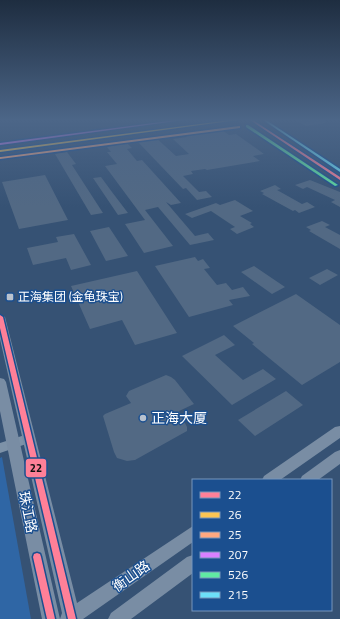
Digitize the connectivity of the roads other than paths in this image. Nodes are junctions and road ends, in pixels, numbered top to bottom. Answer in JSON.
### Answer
{"nodes":[{"id":1,"x":16,"y":149,"type":"edge"},
{"id":2,"x":295,"y":149,"type":"edge"},
{"id":3,"x":307,"y":149,"type":"edge"},
{"id":4,"x":0,"y":151,"type":"edge"},
{"id":5,"x":340,"y":170,"type":"edge"},
{"id":6,"x":340,"y":179,"type":"edge"},
{"id":7,"x":0,"y":318,"type":"edge"},
{"id":8,"x":0,"y":382,"type":"edge"},
{"id":9,"x":340,"y":431,"type":"edge"},
{"id":10,"x":28,"y":439,"type":"junction"},
{"id":11,"x":6,"y":446,"type":"edge"},
{"id":12,"x":340,"y":456,"type":"edge"},
{"id":13,"x":270,"y":479,"type":"edge"},
{"id":14,"x":308,"y":479,"type":"edge"},
{"id":15,"x":192,"y":534,"type":"edge"},
{"id":16,"x":192,"y":564,"type":"edge"},
{"id":17,"x":70,"y":618,"type":"edge"},
{"id":18,"x":51,"y":619,"type":"edge"},
{"id":19,"x":117,"y":619,"type":"edge"}],
"edges":[{"from":1,"to":4,"type":"street"},
{"from":2,"to":6,"type":"main road"},
{"from":3,"to":5,"type":"main road"},
{"from":7,"to":10,"type":"main road"},
{"from":8,"to":11,"type":"main road","name":"珠江路"},
{"from":9,"to":13,"type":"main road"},
{"from":10,"to":11,"type":"street"},
{"from":10,"to":17,"type":"main road"},
{"from":11,"to":18,"type":"main road","name":"珠江路"},
{"from":12,"to":14,"type":"main road"},
{"from":15,"to":17,"type":"main road","name":"衡山路"},
{"from":16,"to":19,"type":"main road","name":"衡山路"}]}
